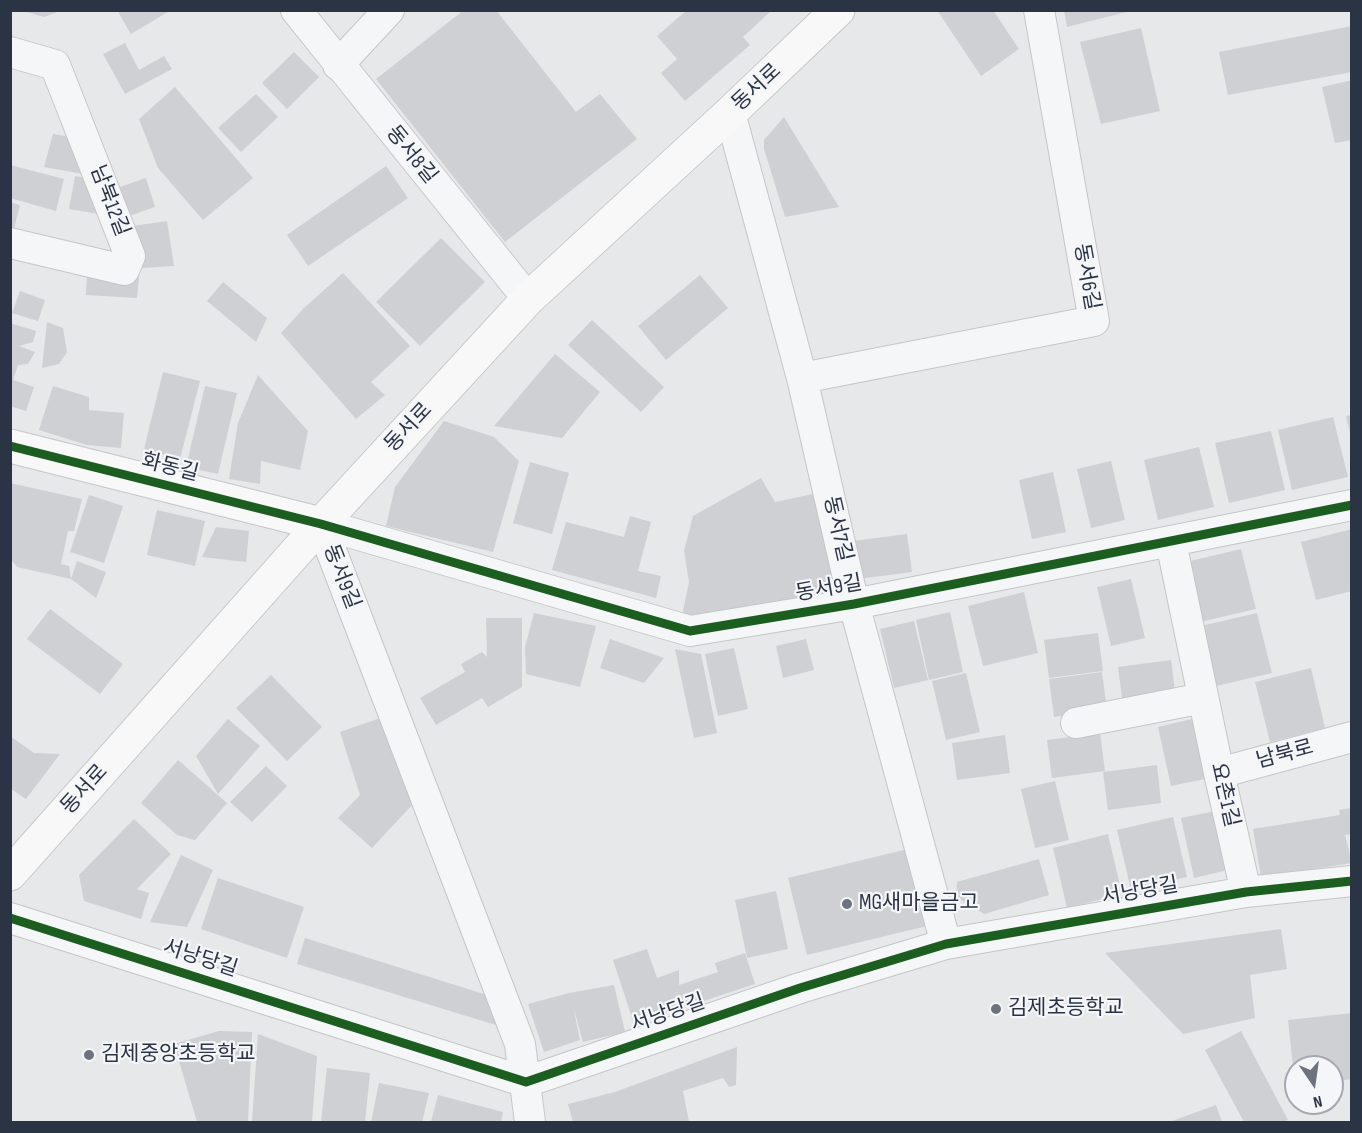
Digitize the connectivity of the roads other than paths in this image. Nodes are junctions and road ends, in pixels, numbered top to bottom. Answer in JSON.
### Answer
{"nodes":[{"id":1,"x":296,"y":10,"type":"edge"},
{"id":2,"x":389,"y":10,"type":"edge"},
{"id":3,"x":838,"y":10,"type":"edge"},
{"id":4,"x":1039,"y":10,"type":"edge"},
{"id":5,"x":10,"y":52,"type":"edge"},
{"id":6,"x":338,"y":65,"type":"junction"},
{"id":7,"x":730,"y":113,"type":"junction"},
{"id":8,"x":10,"y":243,"type":"edge"},
{"id":9,"x":528,"y":299,"type":"junction"},
{"id":10,"x":802,"y":378,"type":"junction"},
{"id":11,"x":10,"y":446,"type":"edge"},
{"id":12,"x":1352,"y":506,"type":"edge"},
{"id":13,"x":321,"y":524,"type":"junction"},
{"id":14,"x":1171,"y":542,"type":"junction"},
{"id":15,"x":854,"y":604,"type":"junction"},
{"id":16,"x":1203,"y":698,"type":"junction"},
{"id":17,"x":1076,"y":723,"type":"dead end"},
{"id":18,"x":1352,"y":737,"type":"edge"},
{"id":19,"x":1219,"y":773,"type":"junction"},
{"id":20,"x":10,"y":874,"type":"edge"},
{"id":21,"x":1352,"y":880,"type":"edge"},
{"id":22,"x":1246,"y":892,"type":"junction"},
{"id":23,"x":10,"y":918,"type":"edge"},
{"id":24,"x":946,"y":944,"type":"junction"},
{"id":25,"x":526,"y":1082,"type":"junction"},
{"id":26,"x":530,"y":1122,"type":"edge"}],
"edges":[{"from":1,"to":6,"type":"street","name":"동서8길"},
{"from":2,"to":6,"type":"street"},
{"from":3,"to":7,"type":"main road","name":"동서로"},
{"from":4,"to":10,"type":"street","name":"동서6길"},
{"from":5,"to":8,"type":"street","name":"남북12길"},
{"from":6,"to":9,"type":"street","name":"동서8길"},
{"from":7,"to":9,"type":"main road","name":"동서로"},
{"from":7,"to":10,"type":"street","name":"동서7길"},
{"from":9,"to":13,"type":"main road","name":"동서로"},
{"from":10,"to":15,"type":"street","name":"동서7길"},
{"from":11,"to":13,"type":"main road","name":"화동길"},
{"from":12,"to":14,"type":"street","name":"동서9길"},
{"from":13,"to":15,"type":"street","name":"동서9길"},
{"from":13,"to":20,"type":"main road","name":"동서로"},
{"from":13,"to":25,"type":"street","name":"동서9길"},
{"from":14,"to":15,"type":"street","name":"동서9길"},
{"from":14,"to":16,"type":"street","name":"요촌1길"},
{"from":15,"to":24,"type":"street","name":"동서7길"},
{"from":16,"to":17,"type":"street"},
{"from":16,"to":19,"type":"street","name":"요촌1길"},
{"from":18,"to":19,"type":"street","name":"남북로"},
{"from":19,"to":22,"type":"street","name":"요촌1길"},
{"from":21,"to":22,"type":"street","name":"서낭당길"},
{"from":22,"to":24,"type":"street","name":"서낭당길"},
{"from":23,"to":25,"type":"street","name":"서낭당길"},
{"from":24,"to":25,"type":"street","name":"서낭당길"},
{"from":25,"to":26,"type":"street","name":"동서9길"}]}
